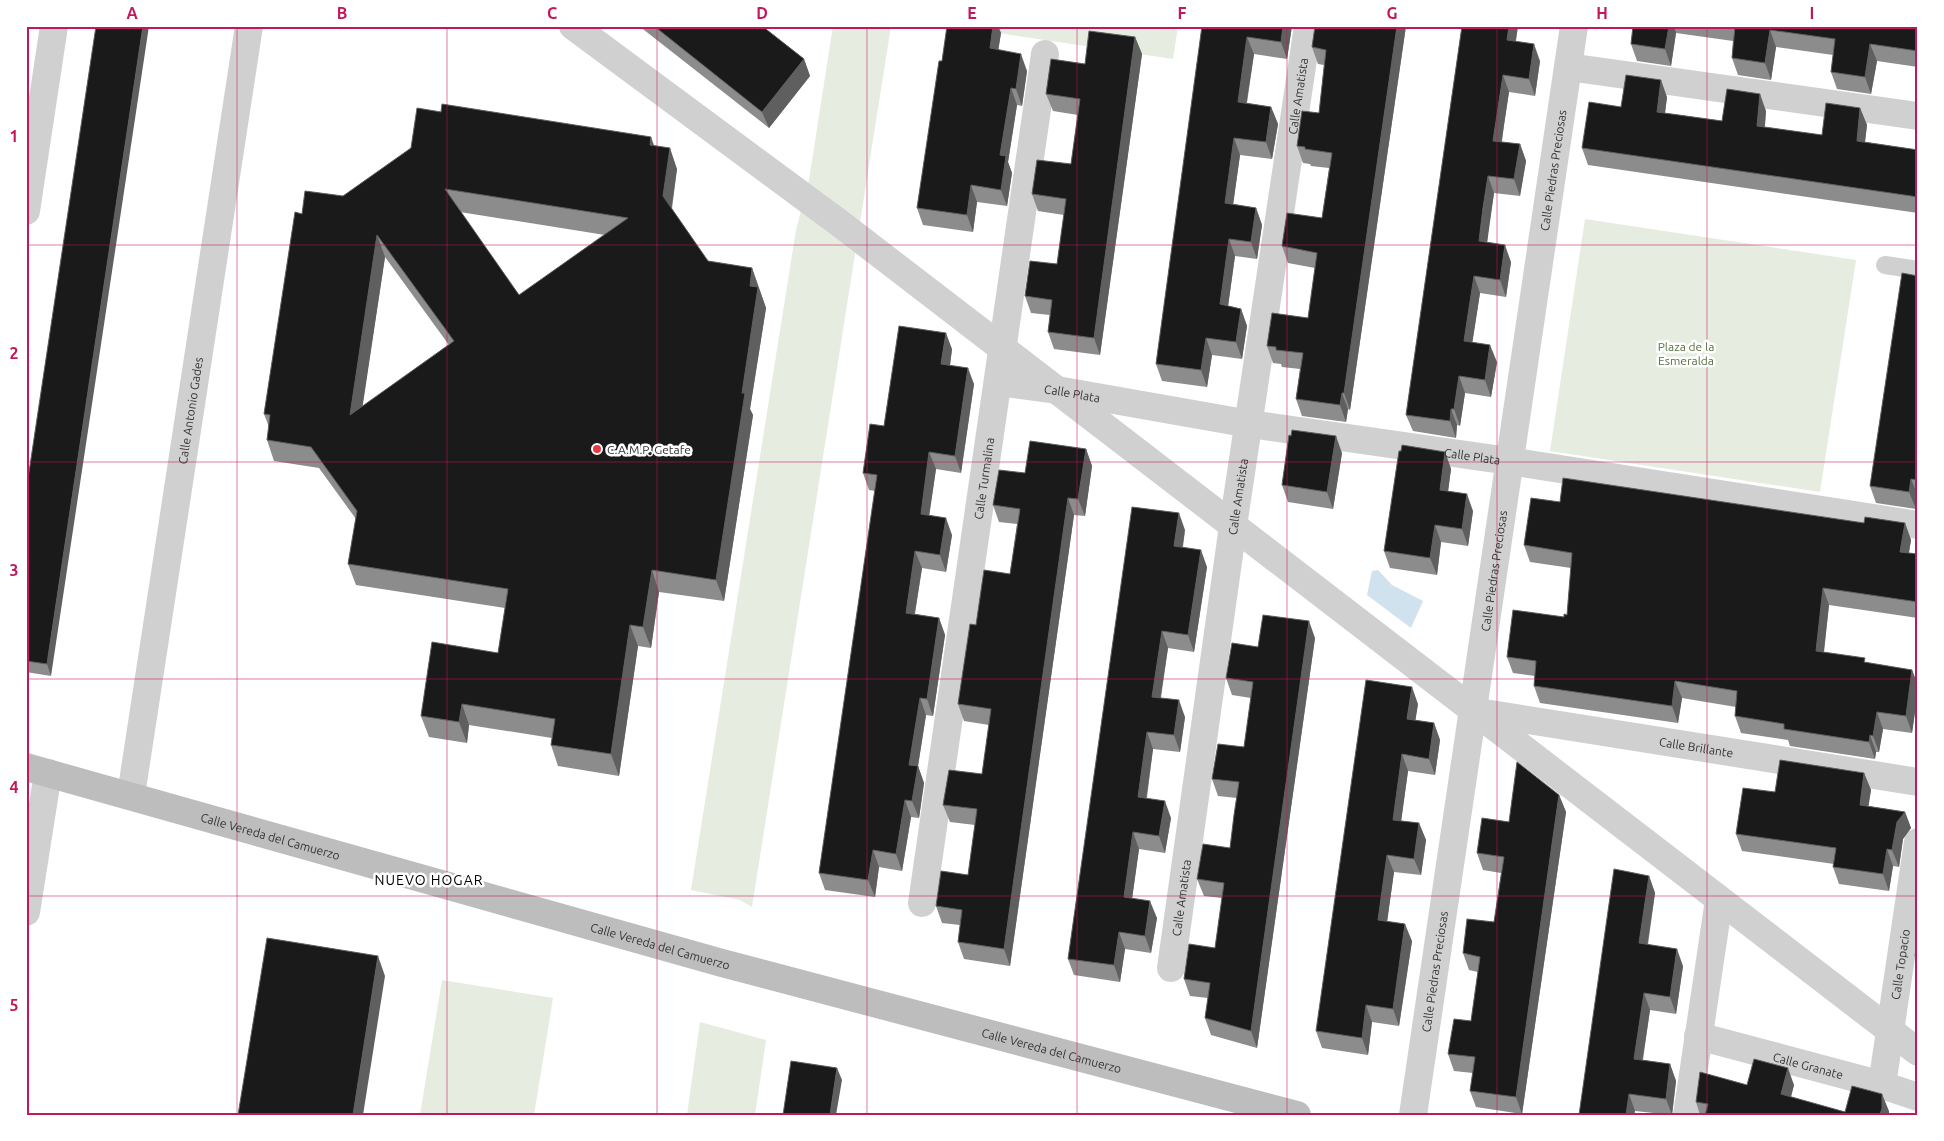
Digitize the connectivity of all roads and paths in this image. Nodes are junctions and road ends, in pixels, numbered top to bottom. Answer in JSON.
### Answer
{"nodes":[{"id":1,"x":54,"y":26,"type":"edge"},
{"id":2,"x":249,"y":26,"type":"edge"},
{"id":3,"x":573,"y":26,"type":"edge"},
{"id":4,"x":1308,"y":26,"type":"edge"},
{"id":5,"x":1574,"y":26,"type":"edge"},
{"id":6,"x":1045,"y":54,"type":"dead end"},
{"id":7,"x":1568,"y":67,"type":"junction"},
{"id":8,"x":1918,"y":116,"type":"edge"},
{"id":9,"x":26,"y":211,"type":"edge"},
{"id":10,"x":1884,"y":265,"type":"dead end"},
{"id":11,"x":1918,"y":270,"type":"edge"},
{"id":12,"x":1001,"y":348,"type":"junction"},
{"id":13,"x":998,"y":382,"type":"junction"},
{"id":14,"x":1056,"y":390,"type":"junction"},
{"id":15,"x":1250,"y":424,"type":"junction"},
{"id":16,"x":1509,"y":462,"type":"junction"},
{"id":17,"x":1918,"y":525,"type":"edge"},
{"id":18,"x":1234,"y":526,"type":"junction"},
{"id":19,"x":1474,"y":712,"type":"junction"},
{"id":20,"x":37,"y":770,"type":"edge"},
{"id":21,"x":1918,"y":782,"type":"edge"},
{"id":22,"x":131,"y":795,"type":"junction"},
{"id":23,"x":1918,"y":842,"type":"edge"},
{"id":24,"x":1719,"y":900,"type":"junction"},
{"id":25,"x":922,"y":903,"type":"dead end"},
{"id":26,"x":26,"y":912,"type":"edge"},
{"id":27,"x":1171,"y":968,"type":"dead end"},
{"id":28,"x":1889,"y":1030,"type":"junction"},
{"id":29,"x":1698,"y":1036,"type":"junction"},
{"id":30,"x":1918,"y":1052,"type":"edge"},
{"id":31,"x":1882,"y":1085,"type":"junction"},
{"id":32,"x":1918,"y":1097,"type":"edge"},
{"id":33,"x":1297,"y":1115,"type":"edge"},
{"id":34,"x":1413,"y":1115,"type":"edge"},
{"id":35,"x":1687,"y":1115,"type":"edge"}],
"edges":[{"from":1,"to":9,"type":"street"},
{"from":2,"to":22,"type":"street","name":"Calle Antonio Gades"},
{"from":3,"to":12,"type":"street"},
{"from":4,"to":15,"type":"street","name":"Calle Amatista"},
{"from":5,"to":7,"type":"street","name":"Calle Piedras Preciosas"},
{"from":6,"to":12,"type":"street","name":"Calle Turmalina"},
{"from":7,"to":8,"type":"street"},
{"from":7,"to":16,"type":"street","name":"Calle Piedras Preciosas"},
{"from":10,"to":11,"type":"lane"},
{"from":12,"to":13,"type":"street","name":"Calle Turmalina"},
{"from":12,"to":14,"type":"street"},
{"from":13,"to":14,"type":"street","name":"Calle Plata"},
{"from":13,"to":25,"type":"street","name":"Calle Turmalina"},
{"from":14,"to":15,"type":"street","name":"Calle Plata"},
{"from":14,"to":18,"type":"street"},
{"from":15,"to":16,"type":"street","name":"Calle Plata"},
{"from":15,"to":18,"type":"street","name":"Calle Amatista"},
{"from":16,"to":17,"type":"street","name":"Calle Plata"},
{"from":16,"to":19,"type":"street","name":"Calle Piedras Preciosas"},
{"from":18,"to":19,"type":"street"},
{"from":18,"to":27,"type":"street","name":"Calle Amatista"},
{"from":19,"to":21,"type":"street","name":"Calle Brillante"},
{"from":19,"to":24,"type":"street"},
{"from":19,"to":34,"type":"street","name":"Calle Piedras Preciosas"},
{"from":20,"to":22,"type":"street","name":"Calle Vereda del Camuerzo"},
{"from":20,"to":26,"type":"street"},
{"from":22,"to":33,"type":"street","name":"Calle Vereda del Camuerzo"},
{"from":23,"to":28,"type":"street","name":"Calle Topacio"},
{"from":24,"to":28,"type":"street"},
{"from":24,"to":29,"type":"street"},
{"from":28,"to":30,"type":"street"},
{"from":28,"to":31,"type":"street","name":"Calle Topacio"},
{"from":29,"to":31,"type":"street","name":"Calle Granate"},
{"from":29,"to":35,"type":"street"},
{"from":31,"to":32,"type":"street","name":"Calle Granate"}]}
